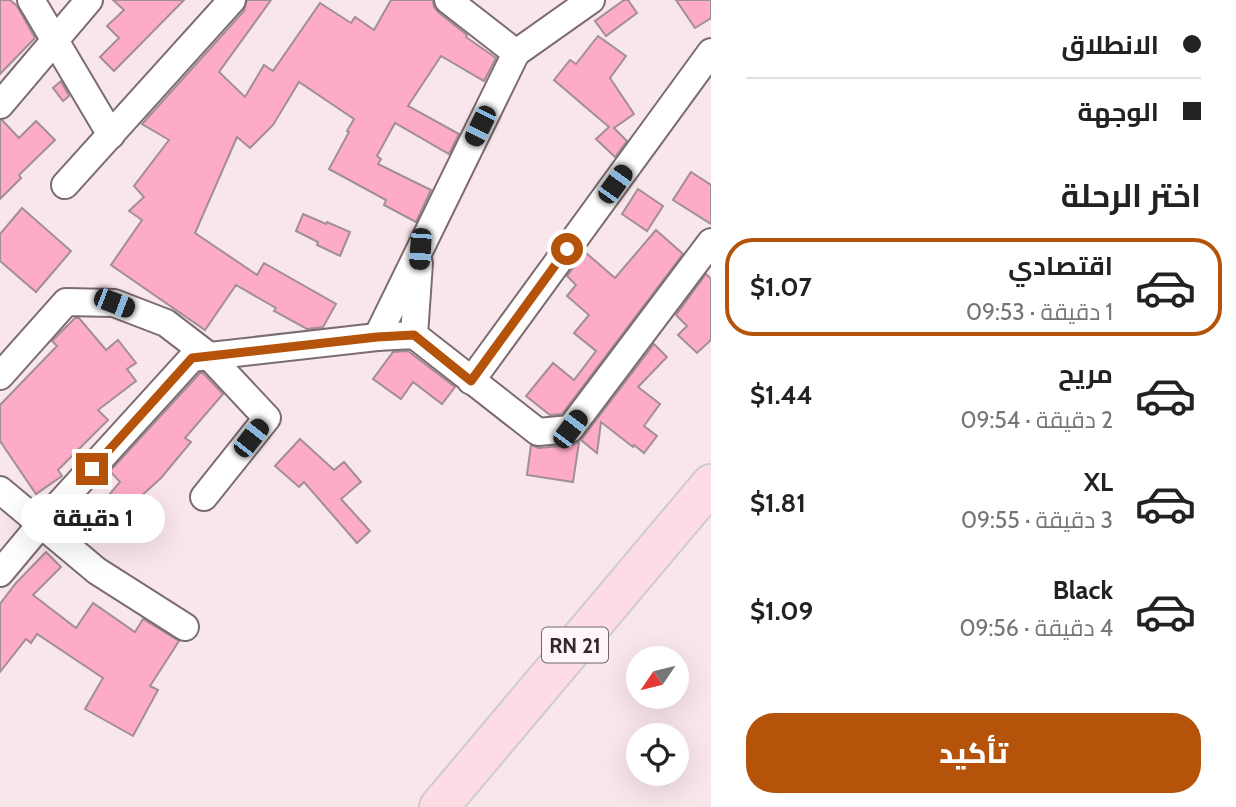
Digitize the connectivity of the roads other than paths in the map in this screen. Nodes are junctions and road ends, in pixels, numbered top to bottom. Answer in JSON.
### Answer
{"nodes":[{"id":1,"x":31,"y":0,"type":"edge"},
{"id":2,"x":89,"y":0,"type":"edge"},
{"id":3,"x":232,"y":0,"type":"edge"},
{"id":4,"x":449,"y":0,"type":"edge"},
{"id":5,"x":591,"y":0,"type":"edge"},
{"id":6,"x":55,"y":41,"type":"junction"},
{"id":7,"x":711,"y":52,"type":"edge"},
{"id":8,"x":516,"y":53,"type":"junction"},
{"id":9,"x":0,"y":105,"type":"edge"},
{"id":10,"x":111,"y":135,"type":"junction"},
{"id":11,"x":65,"y":186,"type":"dead end"},
{"id":12,"x":711,"y":242,"type":"edge"},
{"id":13,"x":420,"y":249,"type":"junction"},
{"id":14,"x":414,"y":335,"type":"junction"},
{"id":15,"x":377,"y":337,"type":"junction"},
{"id":16,"x":209,"y":356,"type":"junction"},
{"id":17,"x":0,"y":376,"type":"edge"},
{"id":18,"x":471,"y":381,"type":"junction"},
{"id":19,"x":711,"y":484,"type":"edge"},
{"id":20,"x":0,"y":490,"type":"edge"},
{"id":21,"x":204,"y":496,"type":"dead end"},
{"id":22,"x":41,"y":524,"type":"junction"},
{"id":23,"x":0,"y":573,"type":"edge"},
{"id":24,"x":185,"y":627,"type":"dead end"},
{"id":25,"x":439,"y":807,"type":"edge"}],
"edges":[{"from":1,"to":6,"type":"street"},
{"from":2,"to":6,"type":"street"},
{"from":3,"to":10,"type":"street"},
{"from":4,"to":8,"type":"street"},
{"from":5,"to":8,"type":"street"},
{"from":6,"to":9,"type":"street"},
{"from":6,"to":10,"type":"street"},
{"from":7,"to":18,"type":"street"},
{"from":8,"to":13,"type":"street"},
{"from":10,"to":11,"type":"street"},
{"from":12,"to":18,"type":"street"},
{"from":13,"to":14,"type":"street"},
{"from":13,"to":15,"type":"street"},
{"from":14,"to":15,"type":"street"},
{"from":14,"to":18,"type":"street"},
{"from":15,"to":16,"type":"street"},
{"from":16,"to":17,"type":"street"},
{"from":16,"to":21,"type":"street"},
{"from":16,"to":22,"type":"street"},
{"from":19,"to":25,"type":"main road","number":"RN 21"},
{"from":20,"to":22,"type":"street"},
{"from":22,"to":23,"type":"street"},
{"from":22,"to":24,"type":"street"}]}
